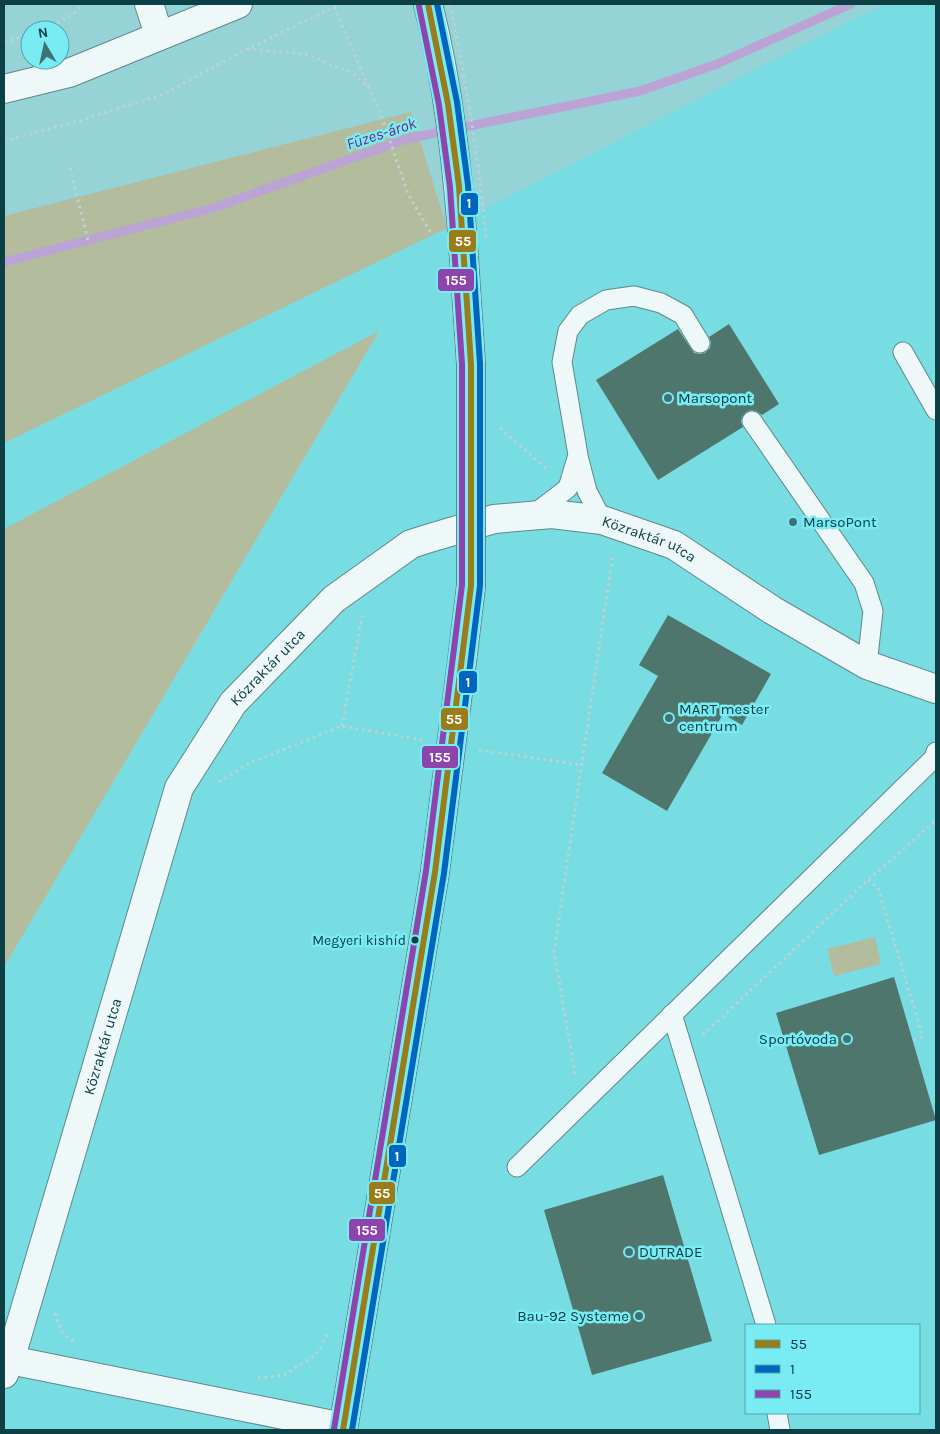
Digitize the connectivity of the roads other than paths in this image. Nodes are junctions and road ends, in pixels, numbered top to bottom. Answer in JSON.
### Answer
{"nodes":[{"id":1,"x":149,"y":4,"type":"edge"},
{"id":2,"x":238,"y":4,"type":"edge"},
{"id":3,"x":428,"y":4,"type":"edge"},
{"id":4,"x":158,"y":35,"type":"junction"},
{"id":5,"x":4,"y":89,"type":"edge"},
{"id":6,"x":700,"y":343,"type":"dead end"},
{"id":7,"x":903,"y":352,"type":"dead end"},
{"id":8,"x":936,"y":410,"type":"edge"},
{"id":9,"x":752,"y":421,"type":"dead end"},
{"id":10,"x":578,"y":455,"type":"junction"},
{"id":11,"x":532,"y":516,"type":"junction"},
{"id":12,"x":609,"y":523,"type":"junction"},
{"id":13,"x":866,"y":665,"type":"junction"},
{"id":14,"x":936,"y":689,"type":"edge"},
{"id":15,"x":936,"y":752,"type":"edge"},
{"id":16,"x":672,"y":1014,"type":"junction"},
{"id":17,"x":517,"y":1168,"type":"dead end"},
{"id":18,"x":766,"y":1324,"type":"edge"},
{"id":19,"x":7,"y":1367,"type":"edge"},
{"id":20,"x":778,"y":1414,"type":"edge"},
{"id":21,"x":343,"y":1429,"type":"edge"},
{"id":22,"x":780,"y":1430,"type":"edge"}],
"edges":[{"from":1,"to":4,"type":"street"},
{"from":2,"to":4,"type":"street"},
{"from":3,"to":21,"type":"street","bridge":true},
{"from":4,"to":5,"type":"street"},
{"from":6,"to":10,"type":"lane"},
{"from":7,"to":8,"type":"lane"},
{"from":9,"to":13,"type":"lane"},
{"from":10,"to":11,"type":"lane"},
{"from":10,"to":12,"type":"lane"},
{"from":11,"to":12,"type":"street","name":"Közraktár utca"},
{"from":11,"to":19,"type":"street","name":"Közraktár utca"},
{"from":12,"to":13,"type":"street","name":"Közraktár utca"},
{"from":13,"to":14,"type":"street","name":"Közraktár utca"},
{"from":15,"to":16,"type":"lane"},
{"from":16,"to":17,"type":"lane"},
{"from":16,"to":18,"type":"lane"},
{"from":19,"to":21,"type":"street"},
{"from":20,"to":22,"type":"lane"}]}
